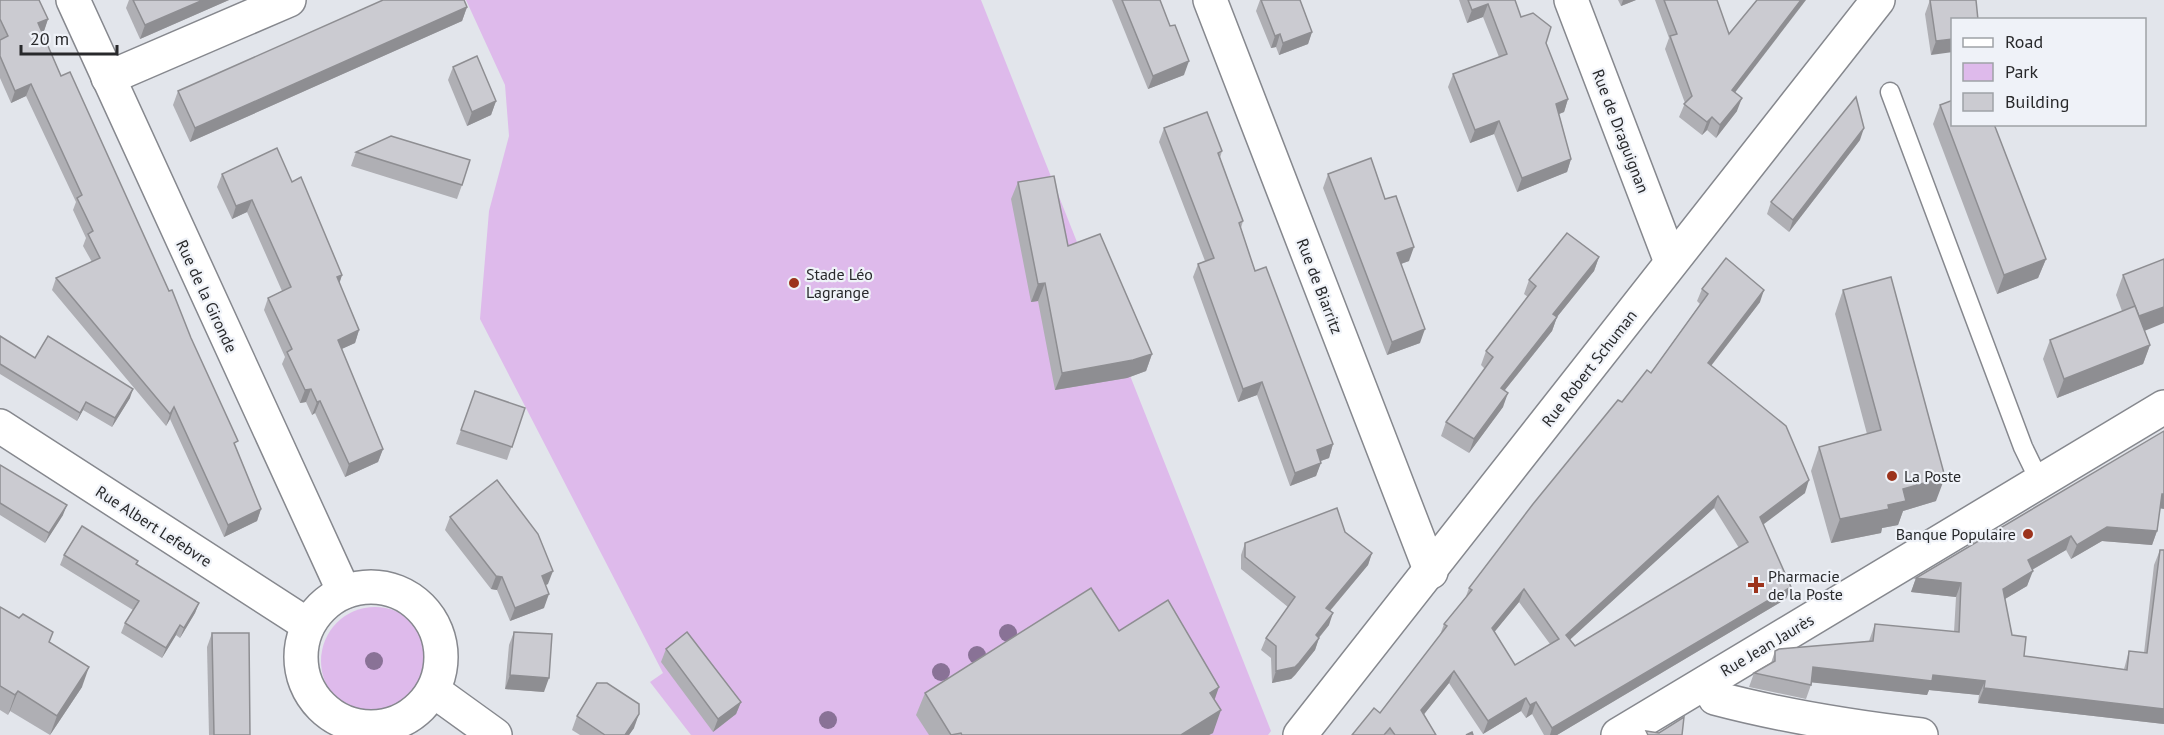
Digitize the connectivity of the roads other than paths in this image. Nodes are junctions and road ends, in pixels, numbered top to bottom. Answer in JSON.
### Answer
{"nodes":[{"id":1,"x":73,"y":0,"type":"edge"},
{"id":2,"x":289,"y":0,"type":"edge"},
{"id":3,"x":1210,"y":0,"type":"edge"},
{"id":4,"x":1572,"y":0,"type":"edge"},
{"id":5,"x":1878,"y":0,"type":"edge"},
{"id":6,"x":108,"y":78,"type":"junction"},
{"id":7,"x":1890,"y":92,"type":"dead end"},
{"id":8,"x":1671,"y":262,"type":"junction"},
{"id":9,"x":2164,"y":407,"type":"edge"},
{"id":10,"x":0,"y":426,"type":"edge"},
{"id":11,"x":2040,"y":482,"type":"junction"},
{"id":12,"x":1431,"y":572,"type":"junction"},
{"id":13,"x":344,"y":592,"type":"junction"},
{"id":14,"x":308,"y":625,"type":"junction"},
{"id":15,"x":1707,"y":682,"type":"junction"},
{"id":16,"x":434,"y":691,"type":"junction"},
{"id":17,"x":354,"y":730,"type":"edge"},
{"id":18,"x":495,"y":735,"type":"edge"},
{"id":19,"x":1300,"y":735,"type":"edge"},
{"id":20,"x":1618,"y":735,"type":"edge"},
{"id":21,"x":1921,"y":735,"type":"edge"}],
"edges":[{"from":1,"to":6,"type":"street","name":"Rue de la Gironde"},
{"from":2,"to":6,"type":"street"},
{"from":3,"to":12,"type":"street","name":"Rue de Biarritz"},
{"from":4,"to":8,"type":"street","name":"Rue de Draguignan"},
{"from":5,"to":8,"type":"street","name":"Rue Robert Schuman"},
{"from":6,"to":13,"type":"street","name":"Rue de la Gironde"},
{"from":7,"to":11,"type":"lane"},
{"from":8,"to":12,"type":"street","name":"Rue Robert Schuman"},
{"from":9,"to":11,"type":"street","name":"Rue Jean Jaurès"},
{"from":10,"to":14,"type":"street","name":"Rue Albert Lefebvre"},
{"from":11,"to":15,"type":"street","name":"Rue Jean Jaurès"},
{"from":12,"to":19,"type":"street","name":"Rue Robert Schuman"},
{"from":13,"to":14,"type":"street"},
{"from":13,"to":16,"type":"street"},
{"from":14,"to":17,"type":"street"},
{"from":15,"to":20,"type":"street","name":"Rue Jean Jaurès"},
{"from":15,"to":21,"type":"street"},
{"from":16,"to":17,"type":"street"},
{"from":16,"to":18,"type":"street"}]}
